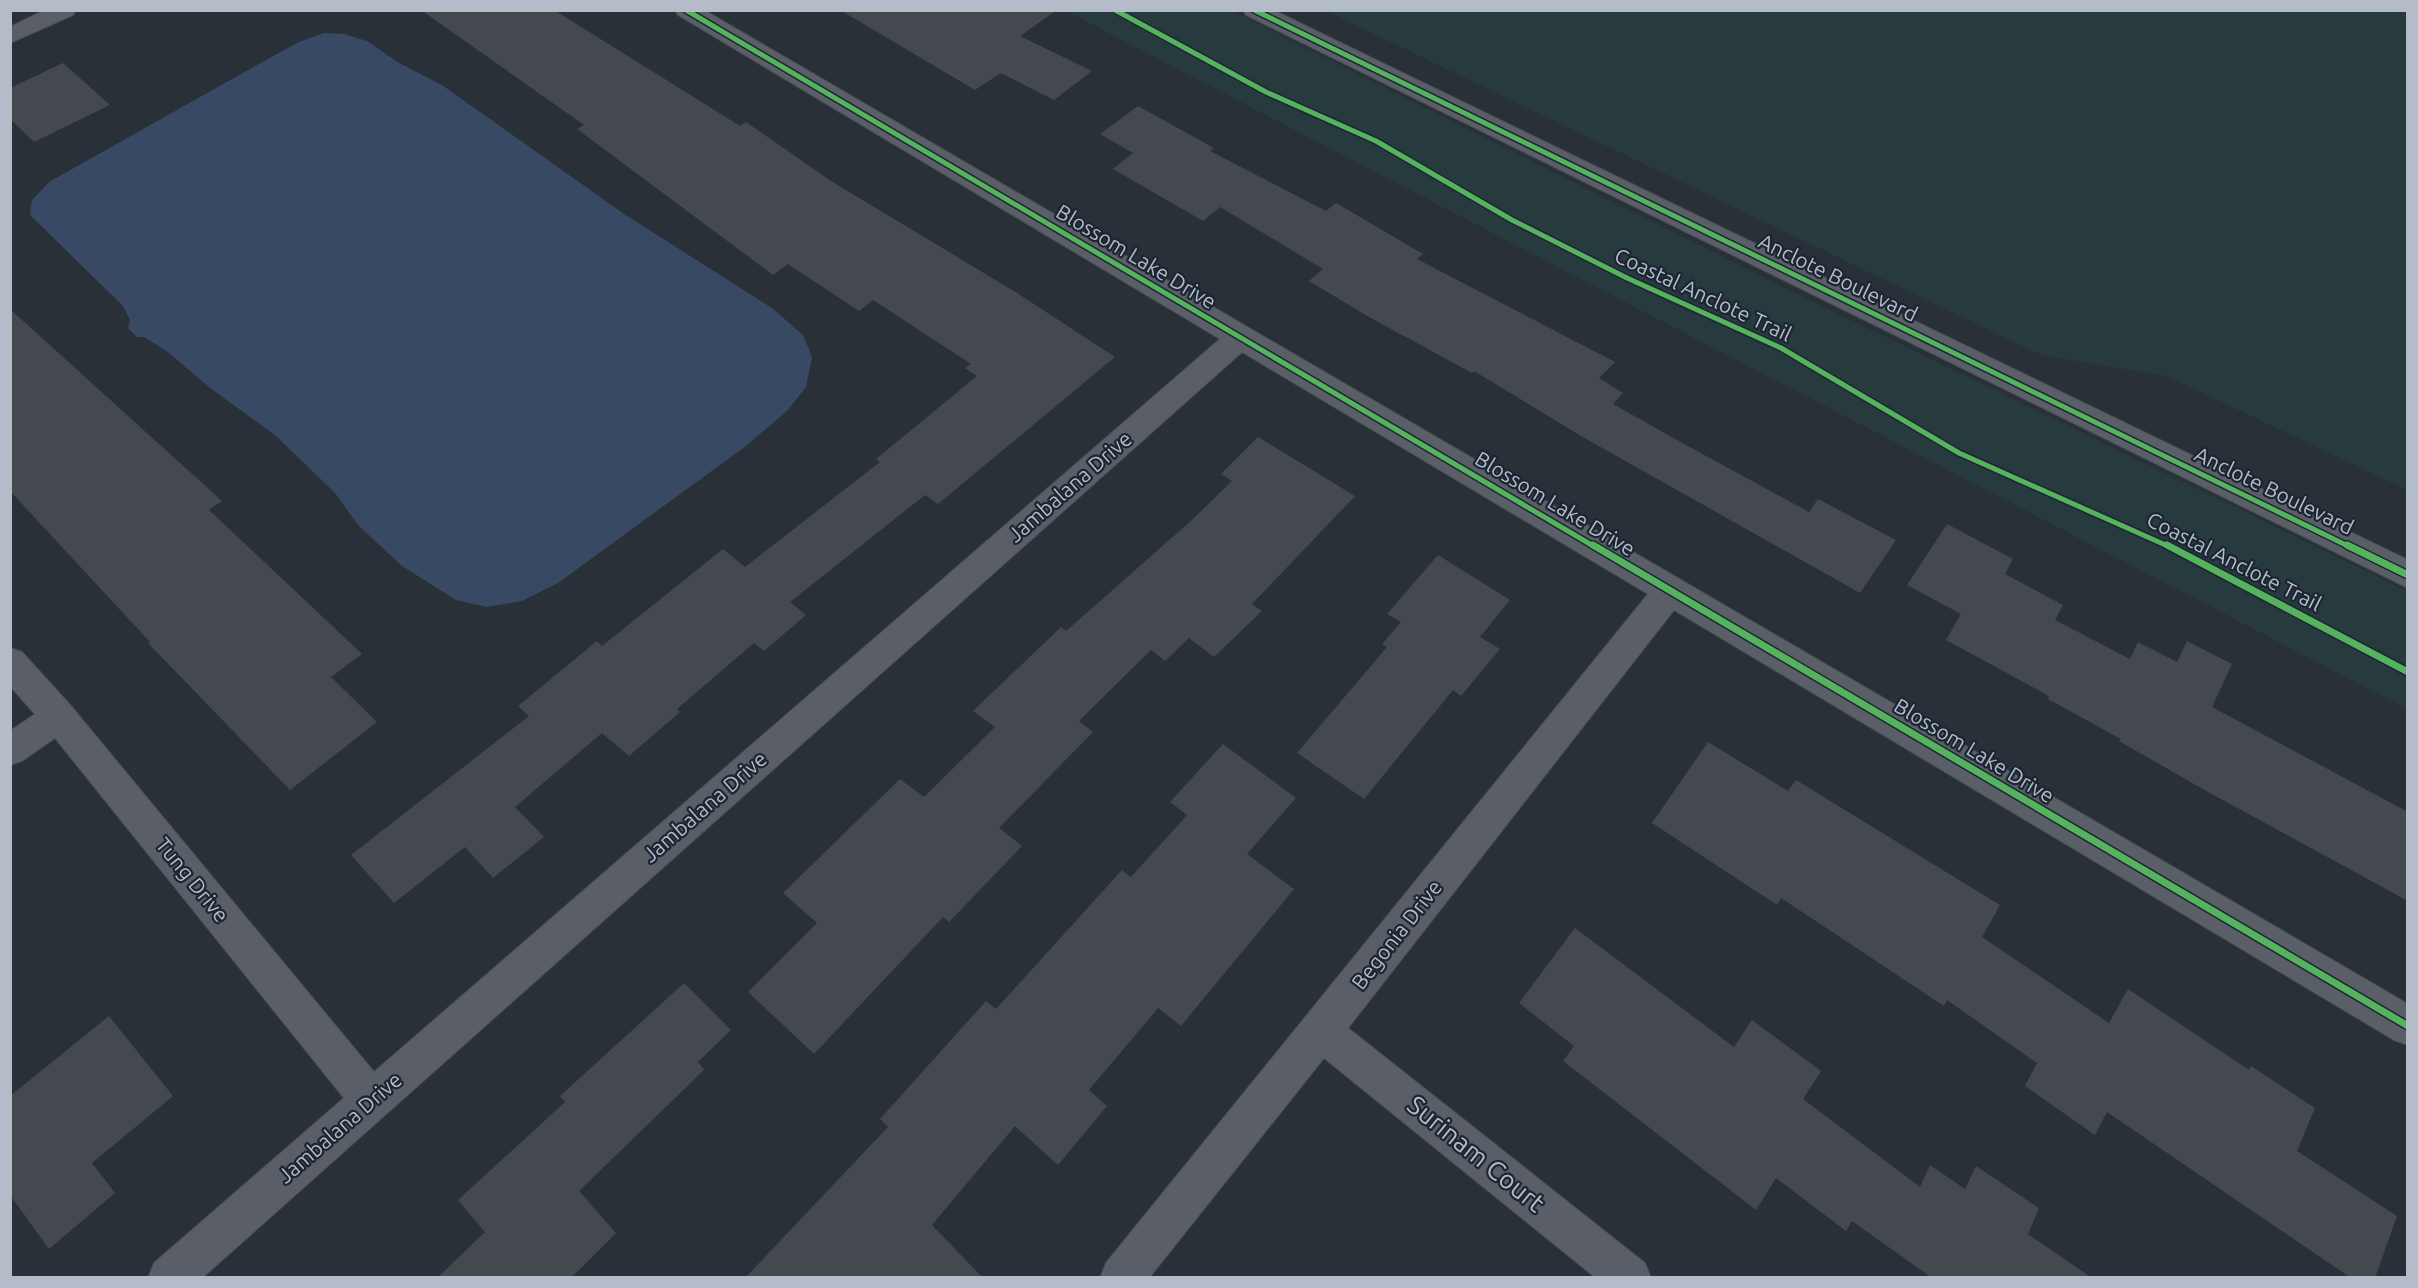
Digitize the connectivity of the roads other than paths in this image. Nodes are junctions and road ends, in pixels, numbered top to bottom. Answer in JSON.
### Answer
{"nodes":[{"id":1,"x":65,"y":10,"type":"edge"},
{"id":2,"x":686,"y":10,"type":"edge"},
{"id":3,"x":1254,"y":10,"type":"edge"},
{"id":4,"x":10,"y":36,"type":"edge"},
{"id":5,"x":1240,"y":338,"type":"junction"},
{"id":6,"x":2408,"y":575,"type":"edge"},
{"id":7,"x":1670,"y":591,"type":"junction"},
{"id":8,"x":10,"y":662,"type":"edge"},
{"id":9,"x":59,"y":717,"type":"junction"},
{"id":10,"x":10,"y":750,"type":"edge"},
{"id":11,"x":2408,"y":1026,"type":"edge"},
{"id":12,"x":1321,"y":1031,"type":"junction"},
{"id":13,"x":371,"y":1100,"type":"junction"},
{"id":14,"x":170,"y":1278,"type":"edge"},
{"id":15,"x":1121,"y":1278,"type":"edge"},
{"id":16,"x":1630,"y":1278,"type":"edge"}],
"edges":[{"from":1,"to":4,"type":"street"},
{"from":2,"to":5,"type":"street","name":"Blossom Lake Drive"},
{"from":3,"to":6,"type":"street","name":"Anclote Boulevard"},
{"from":5,"to":7,"type":"street","name":"Blossom Lake Drive"},
{"from":5,"to":13,"type":"street","name":"Jambalana Drive"},
{"from":7,"to":11,"type":"street","name":"Blossom Lake Drive"},
{"from":7,"to":12,"type":"street","name":"Begonia Drive"},
{"from":8,"to":9,"type":"street","name":"Tung Drive"},
{"from":9,"to":10,"type":"street"},
{"from":9,"to":13,"type":"street","name":"Tung Drive"},
{"from":12,"to":15,"type":"street","name":"Begonia Drive"},
{"from":12,"to":16,"type":"street","name":"Surinam Court"},
{"from":13,"to":14,"type":"street","name":"Jambalana Drive"}]}
